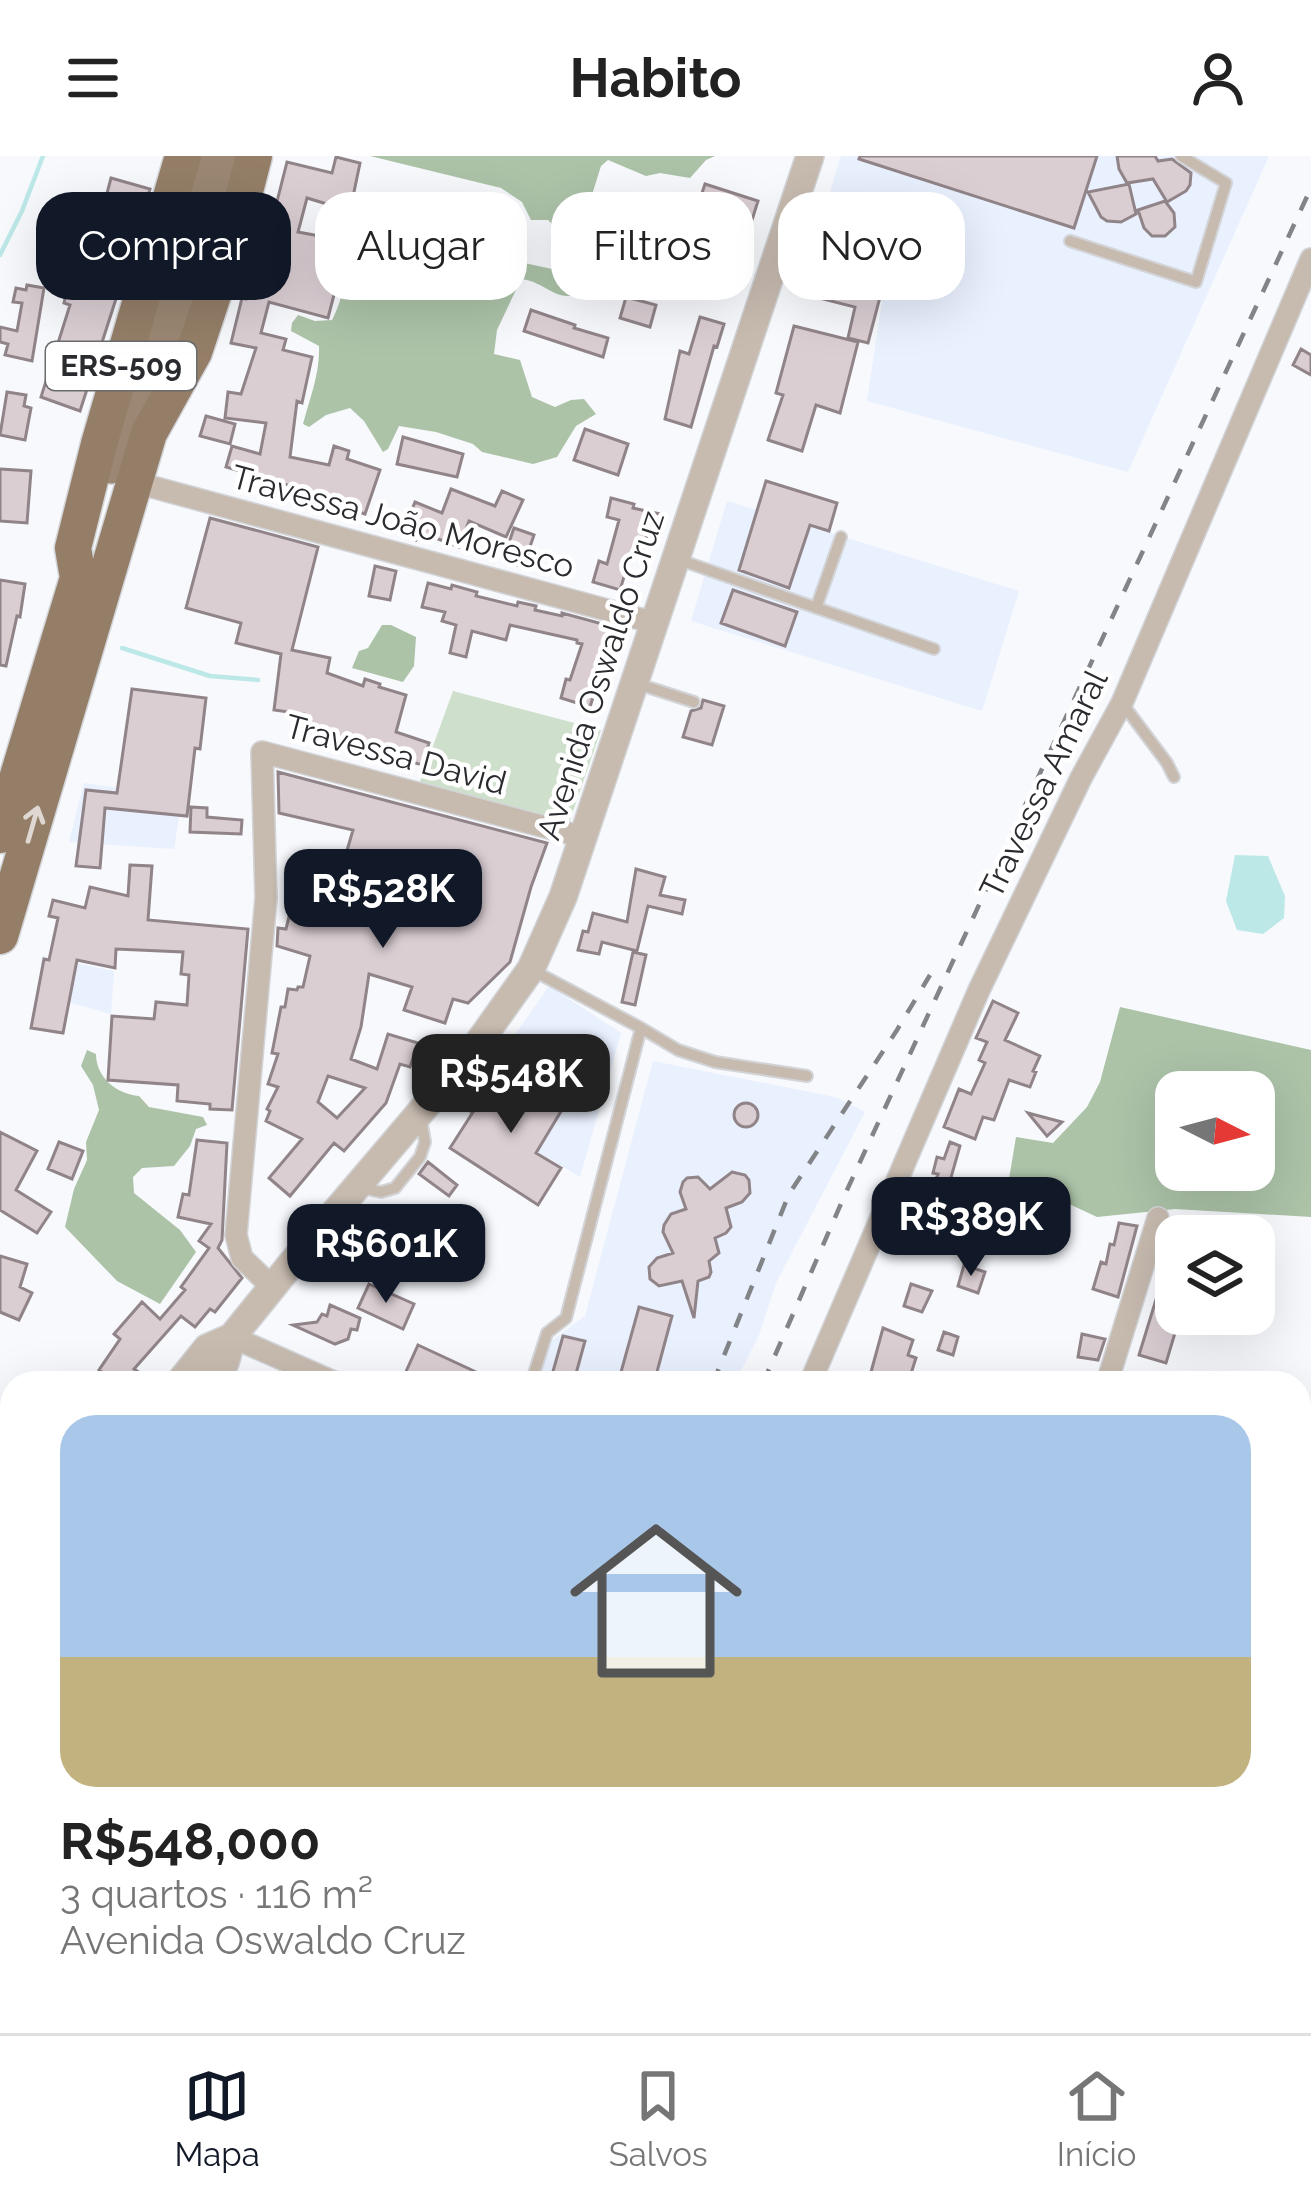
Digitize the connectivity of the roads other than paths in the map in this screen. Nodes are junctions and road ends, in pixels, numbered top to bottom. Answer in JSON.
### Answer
{"nodes":[{"id":1,"x":183,"y":156,"type":"edge"},
{"id":2,"x":203,"y":156,"type":"edge"},
{"id":3,"x":232,"y":156,"type":"edge"},
{"id":4,"x":254,"y":156,"type":"edge"},
{"id":5,"x":810,"y":156,"type":"edge"},
{"id":6,"x":1181,"y":156,"type":"edge"},
{"id":7,"x":1070,"y":241,"type":"dead end"},
{"id":8,"x":1311,"y":260,"type":"edge"},
{"id":9,"x":1300,"y":312,"type":"edge"},
{"id":10,"x":149,"y":433,"type":"junction"},
{"id":11,"x":134,"y":482,"type":"junction"},
{"id":12,"x":841,"y":538,"type":"dead end"},
{"id":13,"x":676,"y":559,"type":"junction"},
{"id":14,"x":78,"y":578,"type":"junction"},
{"id":15,"x":816,"y":608,"type":"junction"},
{"id":16,"x":655,"y":623,"type":"junction"},
{"id":17,"x":934,"y":650,"type":"dead end"},
{"id":18,"x":635,"y":683,"type":"junction"},
{"id":19,"x":694,"y":702,"type":"dead end"},
{"id":20,"x":1122,"y":703,"type":"junction"},
{"id":21,"x":10,"y":765,"type":"edge"},
{"id":22,"x":1174,"y":777,"type":"dead end"},
{"id":23,"x":0,"y":835,"type":"edge"},
{"id":24,"x":584,"y":837,"type":"junction"},
{"id":25,"x":0,"y":936,"type":"edge"},
{"id":26,"x":531,"y":969,"type":"junction"},
{"id":27,"x":641,"y":1028,"type":"junction"},
{"id":28,"x":808,"y":1076,"type":"dead end"},
{"id":29,"x":1155,"y":1228,"type":"edge"},
{"id":30,"x":272,"y":1287,"type":"junction"},
{"id":31,"x":232,"y":1336,"type":"junction"},
{"id":32,"x":189,"y":1371,"type":"edge"},
{"id":33,"x":219,"y":1371,"type":"edge"},
{"id":34,"x":309,"y":1371,"type":"edge"},
{"id":35,"x":535,"y":1371,"type":"edge"},
{"id":36,"x":815,"y":1371,"type":"edge"},
{"id":37,"x":1111,"y":1371,"type":"edge"}],
"edges":[{"from":1,"to":14,"type":"highway","number":"ERS-509"},
{"from":2,"to":14,"type":"main road","number":"ERS-509"},
{"from":3,"to":10,"type":"main road","number":"ERS-509"},
{"from":4,"to":10,"type":"highway","number":"ERS-509"},
{"from":5,"to":13,"type":"street","name":"Avenida Oswaldo Cruz"},
{"from":6,"to":7,"type":"lane"},
{"from":8,"to":9,"type":"street","name":"Travessa Amaral"},
{"from":9,"to":20,"type":"street","name":"Travessa Amaral"},
{"from":10,"to":11,"type":"highway","number":"ERS-509"},
{"from":11,"to":16,"type":"street","name":"Travessa João Moresco"},
{"from":25,"to":11,"type":"highway","number":"ERS-509","one_way":true},
{"from":12,"to":15,"type":"lane"},
{"from":13,"to":15,"type":"lane"},
{"from":13,"to":16,"type":"street","name":"Avenida Oswaldo Cruz"},
{"from":14,"to":21,"type":"highway","number":"ERS-509"},
{"from":15,"to":17,"type":"lane"},
{"from":16,"to":18,"type":"street","name":"Avenida Oswaldo Cruz"},
{"from":18,"to":19,"type":"lane"},
{"from":18,"to":24,"type":"street","name":"Avenida Oswaldo Cruz"},
{"from":20,"to":22,"type":"lane"},
{"from":20,"to":36,"type":"street","name":"Travessa Amaral"},
{"from":21,"to":23,"type":"highway","number":"ERS-509"},
{"from":24,"to":26,"type":"street","name":"Avenida Oswaldo Cruz"},
{"from":24,"to":30,"type":"street","name":"Travessa David"},
{"from":26,"to":27,"type":"lane"},
{"from":26,"to":30,"type":"street","name":"Avenida Oswaldo Cruz"},
{"from":27,"to":28,"type":"lane"},
{"from":27,"to":35,"type":"lane"},
{"from":29,"to":37,"type":"street"},
{"from":30,"to":31,"type":"street","name":"Avenida Oswaldo Cruz"},
{"from":31,"to":32,"type":"street","name":"Avenida Oswaldo Cruz"},
{"from":31,"to":33,"type":"street","name":"Avenida Oswaldo Cruz"},
{"from":31,"to":34,"type":"street"}]}
